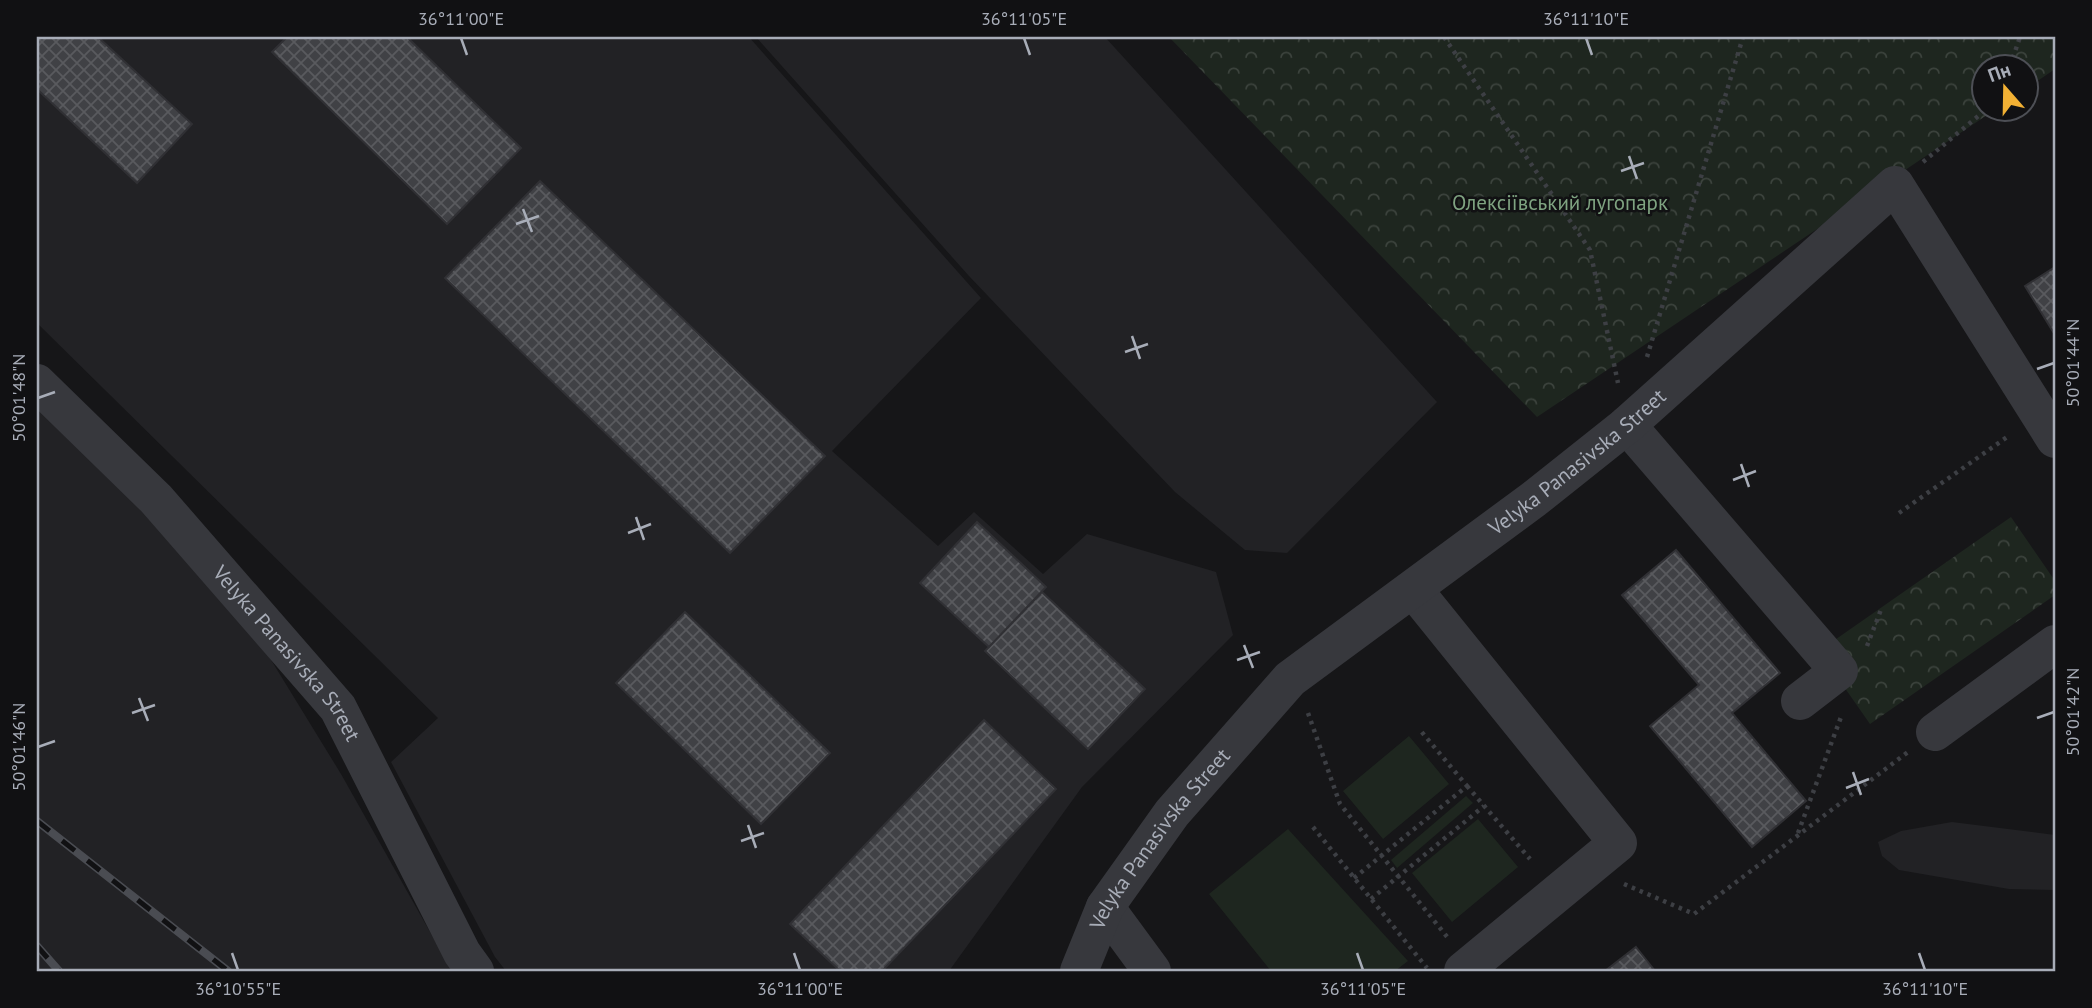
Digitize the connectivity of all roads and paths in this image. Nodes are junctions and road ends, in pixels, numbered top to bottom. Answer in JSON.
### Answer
{"nodes":[{"id":1,"x":1444,"y":37,"type":"edge"},
{"id":2,"x":1742,"y":37,"type":"edge"},
{"id":3,"x":1972,"y":122,"type":"edge"},
{"id":4,"x":1895,"y":185,"type":"junction"},
{"id":5,"x":1647,"y":358,"type":"dead end"},
{"id":6,"x":37,"y":383,"type":"edge"},
{"id":7,"x":1627,"y":425,"type":"junction"},
{"id":8,"x":2047,"y":427,"type":"edge"},
{"id":9,"x":1899,"y":513,"type":"dead end"},
{"id":10,"x":1413,"y":589,"type":"junction"},
{"id":11,"x":2055,"y":644,"type":"edge"},
{"id":12,"x":1296,"y":675,"type":"junction"},
{"id":13,"x":1800,"y":701,"type":"dead end"},
{"id":14,"x":1420,"y":730,"type":"dead end"},
{"id":15,"x":1935,"y":732,"type":"joint"},
{"id":16,"x":1467,"y":786,"type":"junction"},
{"id":17,"x":1484,"y":806,"type":"junction"},
{"id":18,"x":1312,"y":827,"type":"dead end"},
{"id":19,"x":1381,"y":855,"type":"junction"},
{"id":20,"x":1530,"y":859,"type":"dead end"},
{"id":21,"x":1588,"y":868,"type":"junction"},
{"id":22,"x":1398,"y":876,"type":"junction"},
{"id":23,"x":1354,"y":878,"type":"junction"},
{"id":24,"x":1371,"y":899,"type":"junction"},
{"id":25,"x":1105,"y":907,"type":"junction"},
{"id":26,"x":1481,"y":965,"type":"edge"},
{"id":27,"x":475,"y":971,"type":"edge"},
{"id":28,"x":1079,"y":971,"type":"edge"},
{"id":29,"x":1152,"y":971,"type":"edge"},
{"id":30,"x":1430,"y":971,"type":"edge"}],
"edges":[{"from":1,"to":7,"type":"path"},
{"from":2,"to":5,"type":"path"},
{"from":3,"to":4,"type":"path"},
{"from":4,"to":7,"type":"street","name":"Velyka Panasivska Street"},
{"from":4,"to":8,"type":"street"},
{"from":6,"to":27,"type":"street","name":"Velyka Panasivska Street"},
{"from":7,"to":10,"type":"street","name":"Velyka Panasivska Street"},
{"from":7,"to":13,"type":"street"},
{"from":8,"to":9,"type":"path"},
{"from":10,"to":12,"type":"street","name":"Velyka Panasivska Street"},
{"from":10,"to":21,"type":"street"},
{"from":11,"to":15,"type":"street"},
{"from":12,"to":19,"type":"path"},
{"from":12,"to":25,"type":"street","name":"Velyka Panasivska Street"},
{"from":14,"to":16,"type":"path"},
{"from":15,"to":21,"type":"path"},
{"from":16,"to":17,"type":"path"},
{"from":16,"to":19,"type":"path"},
{"from":17,"to":20,"type":"path"},
{"from":17,"to":22,"type":"path"},
{"from":18,"to":23,"type":"path"},
{"from":19,"to":22,"type":"path"},
{"from":19,"to":23,"type":"path"},
{"from":21,"to":26,"type":"street"},
{"from":22,"to":24,"type":"path"},
{"from":22,"to":26,"type":"path"},
{"from":23,"to":24,"type":"path"},
{"from":24,"to":30,"type":"path"},
{"from":25,"to":28,"type":"street","name":"Velyka Panasivska Street"},
{"from":25,"to":29,"type":"street"}]}
